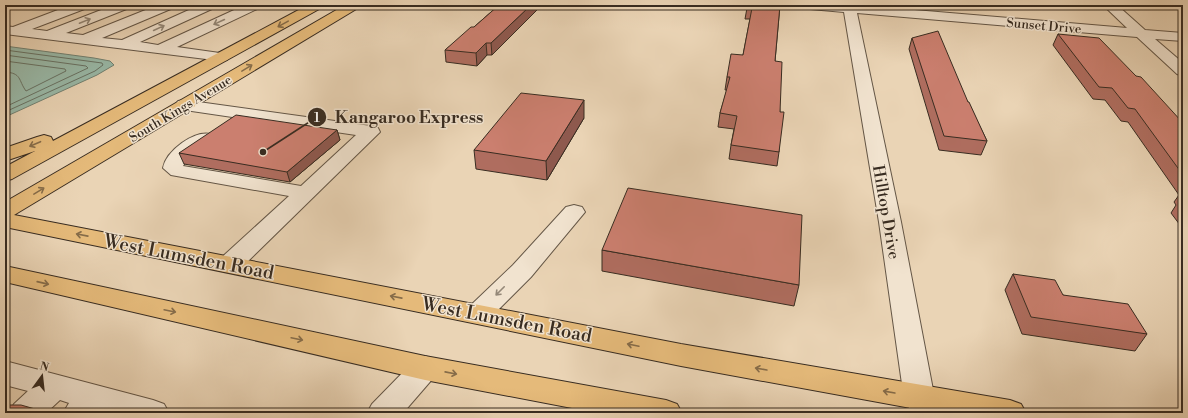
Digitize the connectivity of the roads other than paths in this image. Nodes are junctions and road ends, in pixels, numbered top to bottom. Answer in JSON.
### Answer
{"nodes":[{"id":1,"x":84,"y":5,"type":"edge"},
{"id":2,"x":125,"y":5,"type":"edge"},
{"id":3,"x":169,"y":5,"type":"edge"},
{"id":4,"x":210,"y":5,"type":"edge"},
{"id":5,"x":254,"y":5,"type":"edge"},
{"id":6,"x":317,"y":5,"type":"edge"},
{"id":7,"x":354,"y":5,"type":"edge"},
{"id":8,"x":810,"y":5,"type":"edge"},
{"id":9,"x":1110,"y":5,"type":"edge"},
{"id":10,"x":849,"y":7,"type":"edge"},
{"id":11,"x":9,"y":30,"type":"edge"},
{"id":12,"x":1142,"y":33,"type":"junction"},
{"id":13,"x":49,"y":36,"type":"junction"},
{"id":14,"x":1183,"y":37,"type":"edge"},
{"id":15,"x":85,"y":40,"type":"junction"},
{"id":16,"x":123,"y":45,"type":"junction"},
{"id":17,"x":161,"y":49,"type":"junction"},
{"id":18,"x":222,"y":57,"type":"junction"},
{"id":19,"x":1183,"y":71,"type":"edge"},
{"id":20,"x":184,"y":106,"type":"junction"},
{"id":21,"x":240,"y":113,"type":"junction"},
{"id":22,"x":5,"y":155,"type":"edge"},
{"id":23,"x":5,"y":175,"type":"edge"},
{"id":24,"x":306,"y":193,"type":"junction"},
{"id":25,"x":5,"y":211,"type":"edge"},
{"id":26,"x":574,"y":212,"type":"dead end"},
{"id":27,"x":5,"y":220,"type":"edge"},
{"id":28,"x":230,"y":264,"type":"junction"},
{"id":29,"x":5,"y":274,"type":"edge"},
{"id":30,"x":480,"y":313,"type":"junction"},
{"id":31,"x":425,"y":368,"type":"junction"},
{"id":32,"x":10,"y":380,"type":"edge"},
{"id":33,"x":55,"y":386,"type":"junction"},
{"id":34,"x":87,"y":405,"type":"edge"},
{"id":35,"x":924,"y":406,"type":"edge"},
{"id":36,"x":144,"y":412,"type":"edge"},
{"id":37,"x":25,"y":413,"type":"edge"},
{"id":38,"x":382,"y":413,"type":"edge"},
{"id":39,"x":666,"y":413,"type":"edge"},
{"id":40,"x":1010,"y":413,"type":"edge"}],
"edges":[{"from":1,"to":11,"type":"street"},
{"from":13,"to":2,"type":"street","one_way":true},
{"from":3,"to":15,"type":"street"},
{"from":16,"to":4,"type":"street","one_way":true},
{"from":5,"to":17,"type":"street","one_way":true},
{"from":6,"to":18,"type":"main road","name":"South Kings Avenue","one_way":true},
{"from":20,"to":7,"type":"main road","name":"South Kings Avenue","one_way":true},
{"from":8,"to":10,"type":"street","name":"Sunset Drive"},
{"from":9,"to":12,"type":"street"},
{"from":10,"to":12,"type":"street","name":"Sunset Drive"},
{"from":10,"to":35,"type":"street","name":"Hilltop Drive"},
{"from":11,"to":13,"type":"street"},
{"from":12,"to":14,"type":"street","name":"Sunset Drive"},
{"from":12,"to":19,"type":"street"},
{"from":13,"to":15,"type":"street"},
{"from":15,"to":16,"type":"street"},
{"from":16,"to":17,"type":"street"},
{"from":17,"to":18,"type":"street"},
{"from":18,"to":22,"type":"main road","one_way":true},
{"from":18,"to":23,"type":"main road","name":"South Kings Avenue"},
{"from":20,"to":21,"type":"street"},
{"from":25,"to":20,"type":"main road","name":"South Kings Avenue","one_way":true},
{"from":21,"to":24,"type":"street"},
{"from":21,"to":24,"type":"street"},
{"from":24,"to":28,"type":"street"},
{"from":26,"to":30,"type":"street","one_way":true},
{"from":28,"to":27,"type":"main road","name":"West Lumsden Road","one_way":true},
{"from":30,"to":28,"type":"main road","name":"West Lumsden Road","one_way":true},
{"from":29,"to":31,"type":"main road","one_way":true},
{"from":35,"to":30,"type":"main road","name":"West Lumsden Road","one_way":true},
{"from":31,"to":38,"type":"street"},
{"from":31,"to":39,"type":"main road","one_way":true},
{"from":32,"to":33,"type":"street"},
{"from":33,"to":34,"type":"street"},
{"from":33,"to":37,"type":"street"},
{"from":34,"to":36,"type":"street"},
{"from":35,"to":40,"type":"main road","name":"West Lumsden Road"}]}
